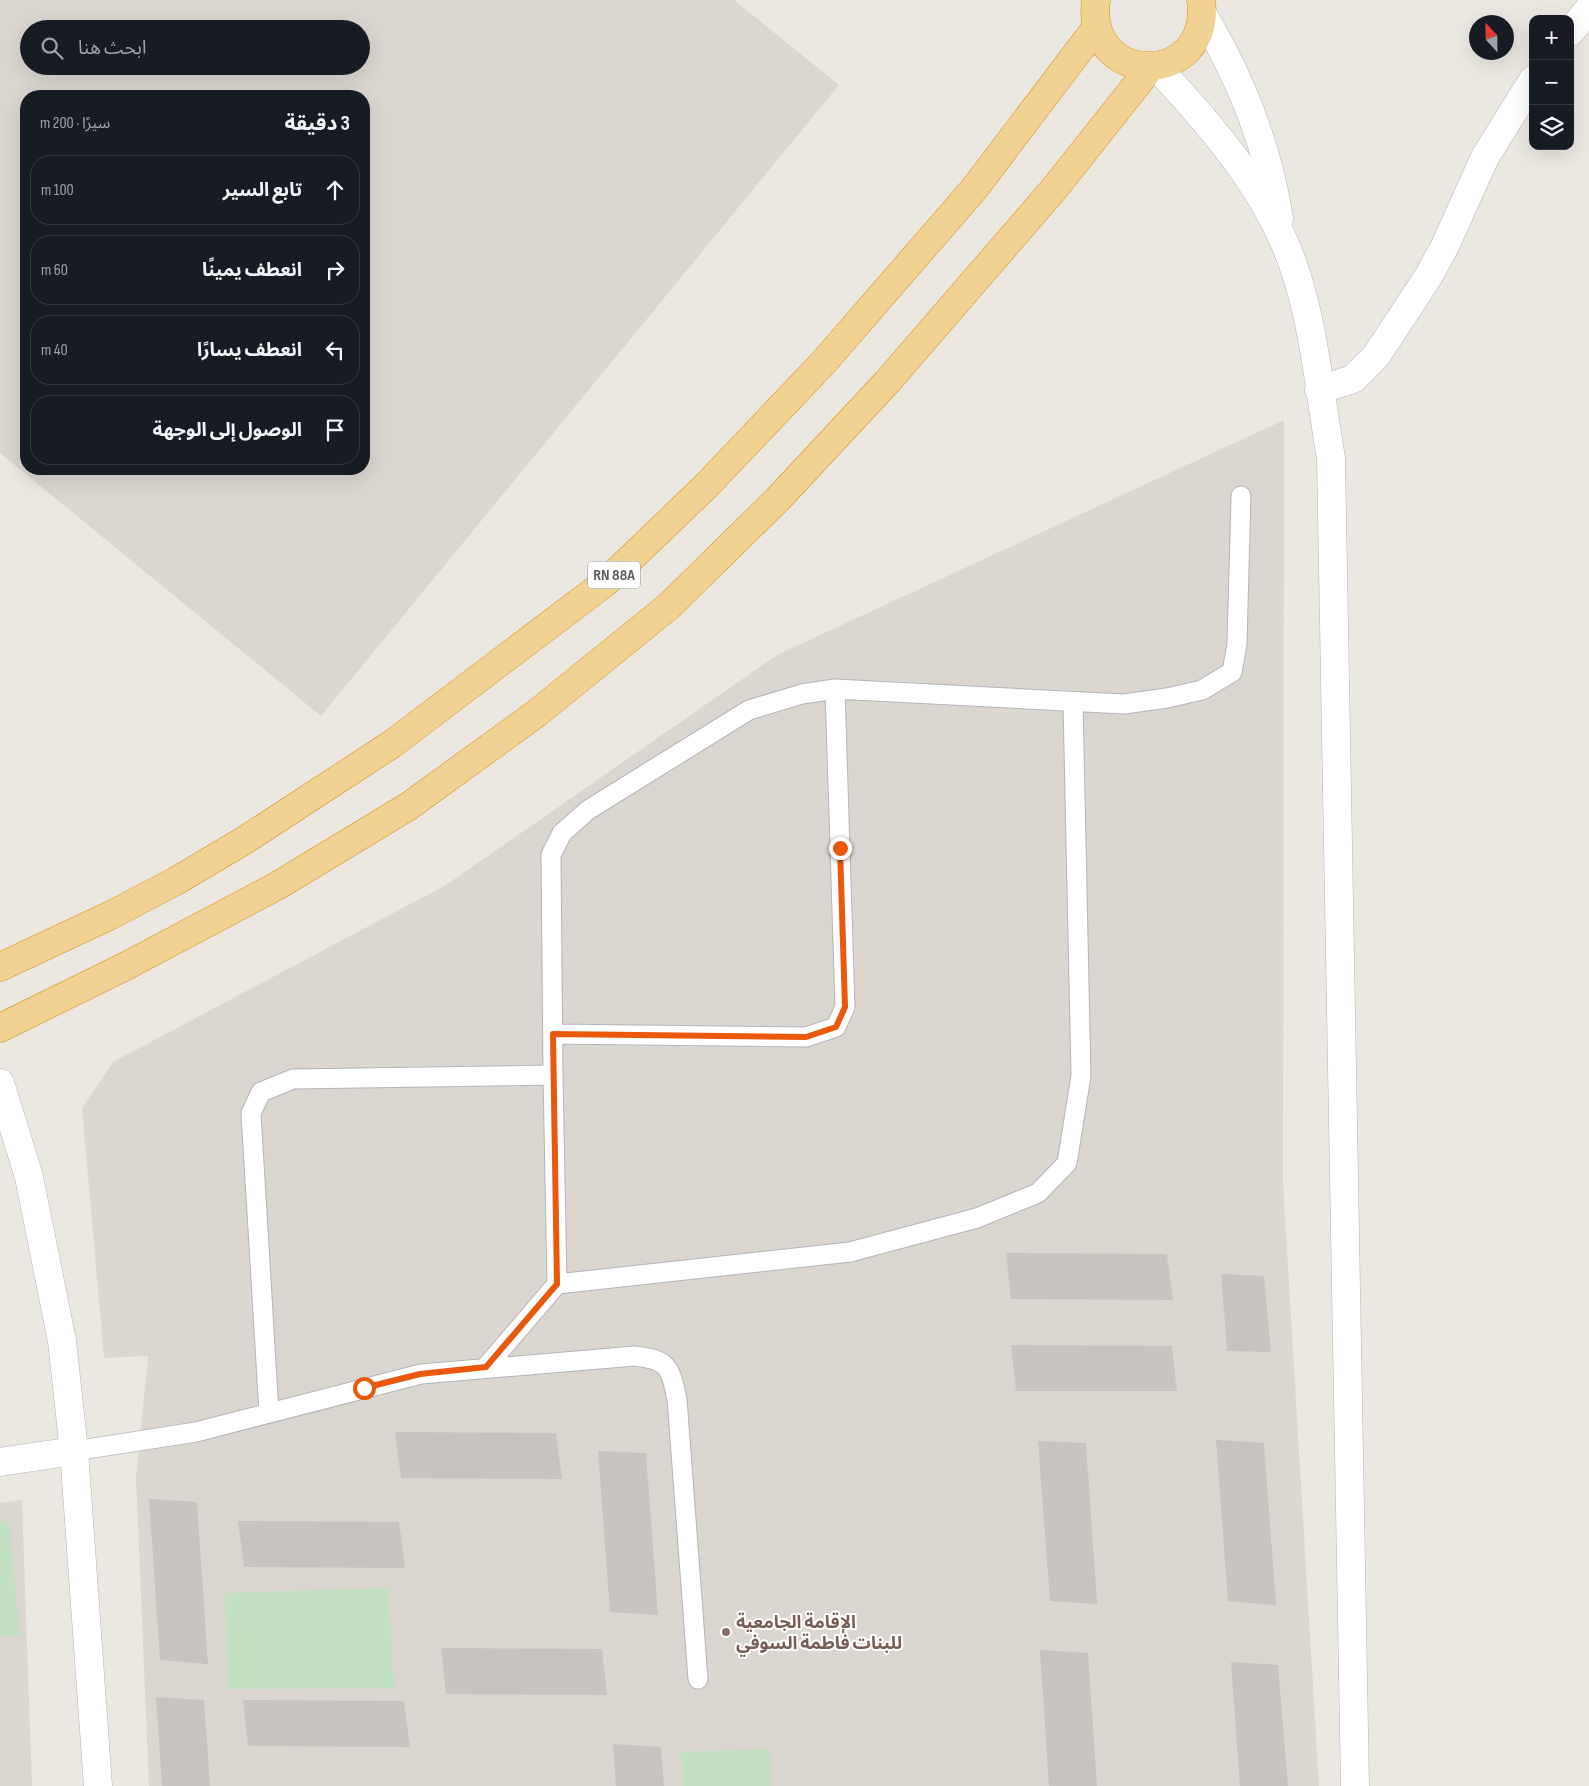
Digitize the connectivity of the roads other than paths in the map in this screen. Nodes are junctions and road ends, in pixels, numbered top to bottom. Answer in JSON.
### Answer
{"nodes":[{"id":1,"x":1096,"y":0,"type":"edge"},
{"id":2,"x":1202,"y":4,"type":"edge"},
{"id":3,"x":1589,"y":9,"type":"edge"},
{"id":4,"x":1574,"y":27,"type":"edge"},
{"id":5,"x":1096,"y":28,"type":"junction"},
{"id":6,"x":1154,"y":67,"type":"junction"},
{"id":7,"x":1529,"y":86,"type":"edge"},
{"id":8,"x":1281,"y":235,"type":"junction"},
{"id":9,"x":1320,"y":390,"type":"junction"},
{"id":10,"x":1241,"y":496,"type":"dead end"},
{"id":11,"x":835,"y":689,"type":"junction"},
{"id":12,"x":1073,"y":702,"type":"junction"},
{"id":13,"x":0,"y":967,"type":"edge"},
{"id":14,"x":0,"y":1028,"type":"edge"},
{"id":15,"x":553,"y":1034,"type":"junction"},
{"id":16,"x":553,"y":1075,"type":"junction"},
{"id":17,"x":0,"y":1083,"type":"edge"},
{"id":18,"x":557,"y":1284,"type":"junction"},
{"id":19,"x":486,"y":1367,"type":"junction"},
{"id":20,"x":268,"y":1413,"type":"junction"},
{"id":21,"x":74,"y":1451,"type":"junction"},
{"id":22,"x":0,"y":1462,"type":"edge"},
{"id":23,"x":698,"y":1679,"type":"dead end"},
{"id":24,"x":98,"y":1786,"type":"edge"},
{"id":25,"x":1355,"y":1786,"type":"edge"}],
"edges":[{"from":1,"to":5,"type":"highway"},
{"from":2,"to":6,"type":"highway"},
{"from":2,"to":8,"type":"street"},
{"from":3,"to":4,"type":"street"},
{"from":5,"to":6,"type":"highway"},
{"from":5,"to":13,"type":"highway","number":"RN 88A"},
{"from":6,"to":8,"type":"street"},
{"from":6,"to":14,"type":"highway"},
{"from":7,"to":9,"type":"street"},
{"from":8,"to":9,"type":"street"},
{"from":9,"to":25,"type":"street"},
{"from":10,"to":12,"type":"lane"},
{"from":11,"to":12,"type":"lane"},
{"from":11,"to":15,"type":"lane"},
{"from":11,"to":15,"type":"lane"},
{"from":12,"to":18,"type":"lane"},
{"from":15,"to":16,"type":"lane"},
{"from":16,"to":18,"type":"lane"},
{"from":16,"to":20,"type":"lane"},
{"from":17,"to":21,"type":"street"},
{"from":18,"to":19,"type":"lane"},
{"from":19,"to":20,"type":"lane"},
{"from":19,"to":23,"type":"lane"},
{"from":20,"to":21,"type":"lane"},
{"from":21,"to":22,"type":"street"},
{"from":21,"to":24,"type":"street"}]}
